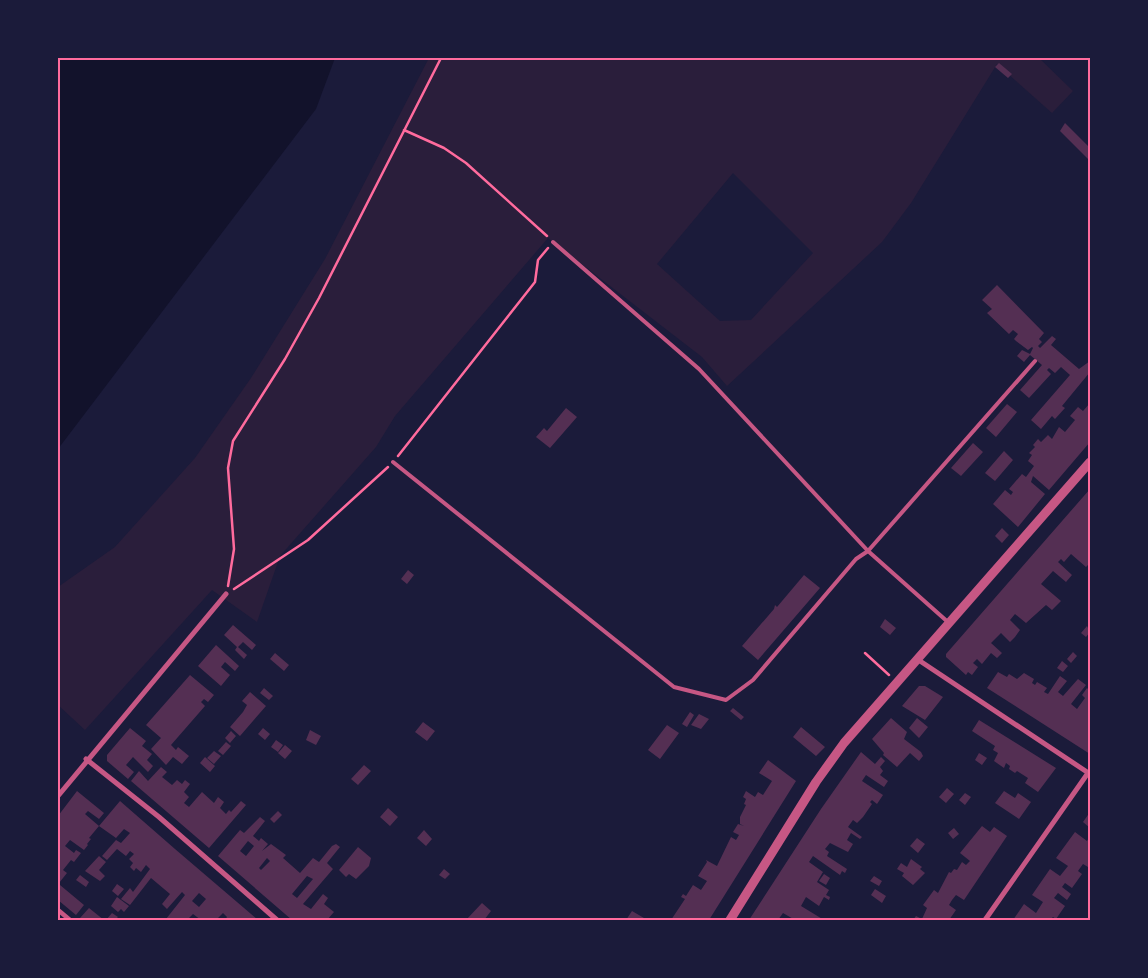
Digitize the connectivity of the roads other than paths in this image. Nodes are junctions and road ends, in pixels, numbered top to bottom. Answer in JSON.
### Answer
{"nodes":[{"id":1,"x":553,"y":242,"type":"road end"},
{"id":2,"x":1035,"y":361,"type":"dead end"},
{"id":3,"x":394,"y":462,"type":"road end"},
{"id":4,"x":1090,"y":462,"type":"edge"},
{"id":5,"x":868,"y":551,"type":"junction"},
{"id":6,"x":226,"y":594,"type":"road end"},
{"id":7,"x":949,"y":623,"type":"junction"},
{"id":8,"x":917,"y":659,"type":"junction"},
{"id":9,"x":86,"y":759,"type":"junction"},
{"id":10,"x":1089,"y":774,"type":"edge"},
{"id":11,"x":58,"y":796,"type":"edge"},
{"id":12,"x":58,"y":910,"type":"edge"},
{"id":13,"x":70,"y":920,"type":"edge"},
{"id":14,"x":278,"y":920,"type":"edge"},
{"id":15,"x":730,"y":920,"type":"edge"},
{"id":16,"x":985,"y":920,"type":"edge"}],
"edges":[{"from":1,"to":5,"type":"lane"},
{"from":2,"to":5,"type":"lane"},
{"from":3,"to":5,"type":"lane"},
{"from":4,"to":7,"type":"street"},
{"from":5,"to":7,"type":"lane"},
{"from":6,"to":9,"type":"street"},
{"from":7,"to":8,"type":"street"},
{"from":8,"to":10,"type":"street"},
{"from":8,"to":15,"type":"street"},
{"from":9,"to":11,"type":"street"},
{"from":9,"to":14,"type":"street"},
{"from":10,"to":16,"type":"street"},
{"from":12,"to":13,"type":"street"}]}
